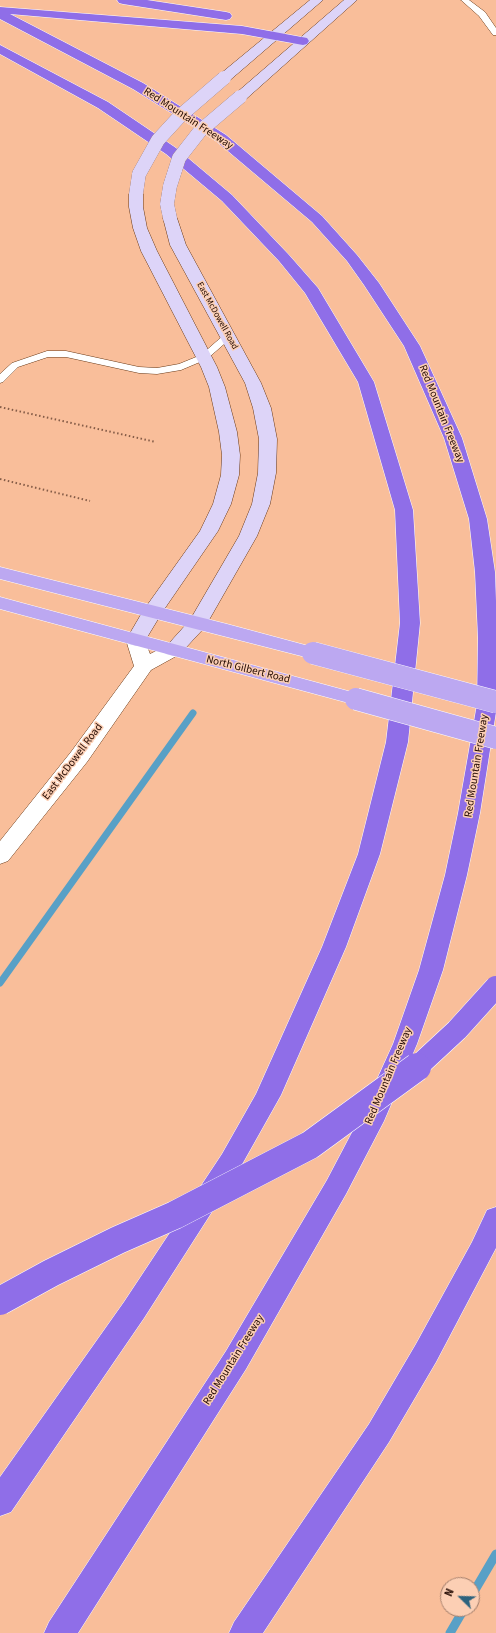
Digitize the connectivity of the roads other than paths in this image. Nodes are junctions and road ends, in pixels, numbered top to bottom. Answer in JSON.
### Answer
{"nodes":[{"id":1,"x":123,"y":0,"type":"edge"},
{"id":2,"x":317,"y":0,"type":"edge"},
{"id":3,"x":351,"y":0,"type":"edge"},
{"id":4,"x":465,"y":0,"type":"edge"},
{"id":5,"x":0,"y":10,"type":"edge"},
{"id":6,"x":0,"y":14,"type":"edge"},
{"id":7,"x":248,"y":19,"type":"dead end"},
{"id":8,"x":274,"y":23,"type":"dead end"},
{"id":9,"x":287,"y":25,"type":"junction"},
{"id":10,"x":315,"y":30,"type":"junction"},
{"id":11,"x":496,"y":33,"type":"edge"},
{"id":12,"x":275,"y":36,"type":"junction"},
{"id":13,"x":303,"y":40,"type":"junction"},
{"id":14,"x":0,"y":49,"type":"edge"},
{"id":15,"x":228,"y":336,"type":"junction"},
{"id":16,"x":204,"y":356,"type":"junction"},
{"id":17,"x":0,"y":380,"type":"edge"},
{"id":18,"x":0,"y":573,"type":"edge"},
{"id":19,"x":0,"y":603,"type":"edge"},
{"id":20,"x":153,"y":611,"type":"junction"},
{"id":21,"x":198,"y":623,"type":"junction"},
{"id":22,"x":136,"y":640,"type":"junction"},
{"id":23,"x":174,"y":650,"type":"junction"},
{"id":24,"x":144,"y":666,"type":"junction"},
{"id":25,"x":496,"y":702,"type":"edge"},
{"id":26,"x":496,"y":738,"type":"edge"},
{"id":27,"x":0,"y":856,"type":"edge"},
{"id":28,"x":496,"y":987,"type":"edge"},
{"id":29,"x":496,"y":1218,"type":"edge"},
{"id":30,"x":0,"y":1301,"type":"edge"},
{"id":31,"x":0,"y":1502,"type":"edge"},
{"id":32,"x":60,"y":1633,"type":"edge"},
{"id":33,"x":245,"y":1633,"type":"edge"}],
"edges":[{"from":1,"to":7,"type":"highway"},
{"from":2,"to":9,"type":"main road"},
{"from":3,"to":10,"type":"main road","name":"East McDowell Road"},
{"from":4,"to":11,"type":"lane"},
{"from":5,"to":12,"type":"highway"},
{"from":6,"to":32,"type":"highway","name":"Red Mountain Freeway"},
{"from":8,"to":9,"type":"highway"},
{"from":9,"to":10,"type":"highway"},
{"from":9,"to":12,"type":"main road"},
{"from":10,"to":13,"type":"main road","name":"East McDowell Road"},
{"from":12,"to":13,"type":"highway"},
{"from":12,"to":16,"type":"main road","bridge":true},
{"from":13,"to":15,"type":"main road","name":"East McDowell Road","bridge":true},
{"from":14,"to":31,"type":"highway"},
{"from":15,"to":16,"type":"lane"},
{"from":15,"to":21,"type":"main road","name":"East McDowell Road"},
{"from":16,"to":17,"type":"lane"},
{"from":16,"to":20,"type":"main road"},
{"from":18,"to":20,"type":"main road"},
{"from":19,"to":22,"type":"main road","name":"North Gilbert Road"},
{"from":20,"to":21,"type":"main road"},
{"from":20,"to":22,"type":"main road"},
{"from":21,"to":23,"type":"main road","name":"East McDowell Road"},
{"from":21,"to":25,"type":"main road","bridge":true},
{"from":22,"to":23,"type":"main road","name":"North Gilbert Road"},
{"from":22,"to":24,"type":"street"},
{"from":23,"to":24,"type":"street","name":"East McDowell Road"},
{"from":23,"to":26,"type":"main road","name":"North Gilbert Road","bridge":true},
{"from":24,"to":27,"type":"street","name":"East McDowell Road"},
{"from":28,"to":30,"type":"highway","bridge":true},
{"from":29,"to":33,"type":"highway"}]}
